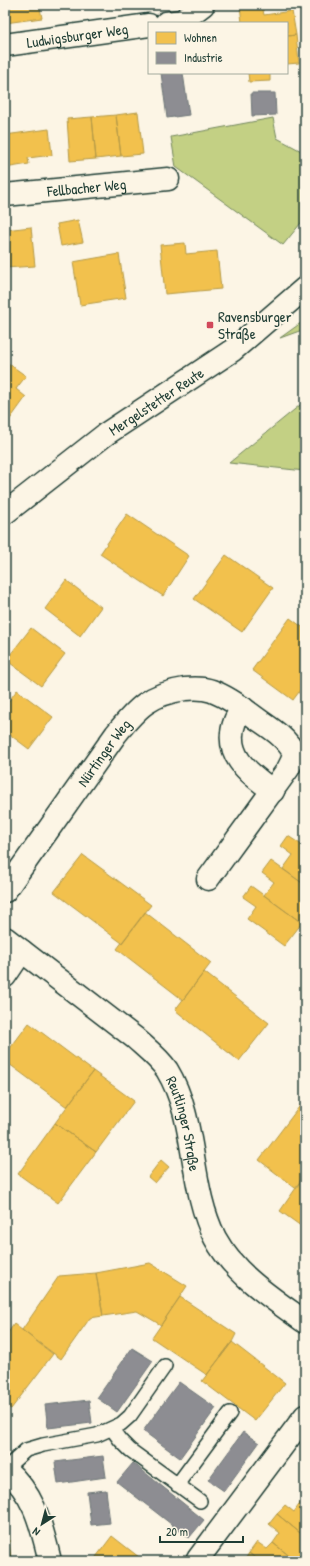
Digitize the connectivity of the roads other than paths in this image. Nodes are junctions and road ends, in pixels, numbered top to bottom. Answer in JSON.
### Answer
{"nodes":[{"id":1,"x":204,"y":5,"type":"edge"},
{"id":2,"x":174,"y":22,"type":"edge"},
{"id":3,"x":148,"y":25,"type":"edge"},
{"id":4,"x":5,"y":45,"type":"edge"},
{"id":5,"x":168,"y":179,"type":"dead end"},
{"id":6,"x":5,"y":195,"type":"edge"},
{"id":7,"x":305,"y":288,"type":"edge"},
{"id":8,"x":5,"y":513,"type":"edge"},
{"id":9,"x":242,"y":708,"type":"junction"},
{"id":10,"x":273,"y":791,"type":"junction"},
{"id":11,"x":208,"y":880,"type":"dead end"},
{"id":12,"x":5,"y":891,"type":"edge"},
{"id":13,"x":5,"y":938,"type":"edge"},
{"id":14,"x":22,"y":952,"type":"junction"},
{"id":15,"x":5,"y":976,"type":"edge"},
{"id":16,"x":305,"y":1322,"type":"edge"},
{"id":17,"x":165,"y":1366,"type":"dead end"},
{"id":18,"x":230,"y":1414,"type":"dead end"},
{"id":19,"x":305,"y":1416,"type":"edge"},
{"id":20,"x":112,"y":1429,"type":"junction"},
{"id":21,"x":5,"y":1469,"type":"edge"},
{"id":22,"x":177,"y":1485,"type":"junction"},
{"id":23,"x":200,"y":1501,"type":"dead end"},
{"id":24,"x":197,"y":1560,"type":"edge"},
{"id":25,"x":50,"y":1561,"type":"edge"}],
"edges":[{"from":1,"to":2,"type":"street"},
{"from":3,"to":4,"type":"street","name":"Ludwigsburger Weg"},
{"from":5,"to":6,"type":"street","name":"Fellbacher Weg"},
{"from":7,"to":8,"type":"street","name":"Mergelstetter Reute"},
{"from":9,"to":10,"type":"street"},
{"from":9,"to":10,"type":"street","name":"Nürtinger Weg"},
{"from":9,"to":12,"type":"street","name":"Nürtinger Weg"},
{"from":10,"to":11,"type":"street","name":"Nürtinger Weg"},
{"from":13,"to":14,"type":"street","name":"Reutlinger Straße"},
{"from":14,"to":15,"type":"street"},
{"from":14,"to":16,"type":"street","name":"Reutlinger Straße"},
{"from":17,"to":20,"type":"lane"},
{"from":18,"to":22,"type":"lane"},
{"from":19,"to":24,"type":"street"},
{"from":20,"to":21,"type":"lane"},
{"from":20,"to":22,"type":"lane"},
{"from":21,"to":25,"type":"street"},
{"from":22,"to":23,"type":"lane"}]}
